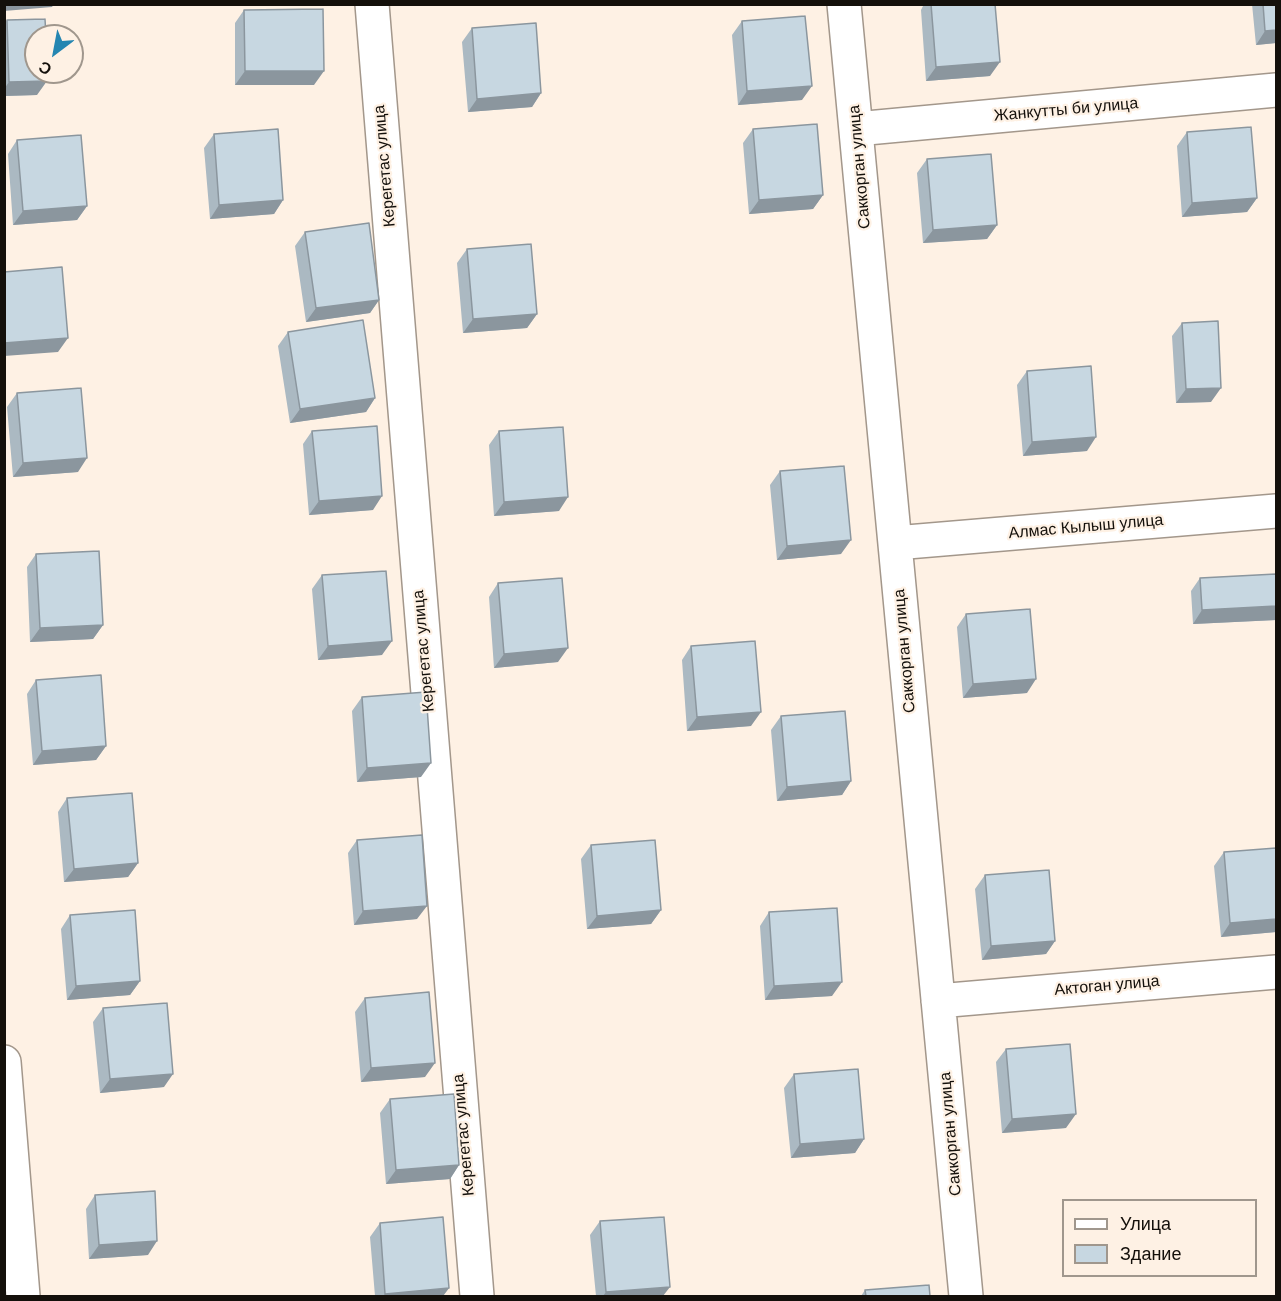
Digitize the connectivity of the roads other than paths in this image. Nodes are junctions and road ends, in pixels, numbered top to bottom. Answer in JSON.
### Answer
{"nodes":[{"id":1,"x":372,"y":4,"type":"edge"},
{"id":2,"x":844,"y":4,"type":"edge"},
{"id":3,"x":1276,"y":90,"type":"edge"},
{"id":4,"x":856,"y":129,"type":"junction"},
{"id":5,"x":1276,"y":512,"type":"edge"},
{"id":6,"x":895,"y":543,"type":"junction"},
{"id":7,"x":1276,"y":972,"type":"edge"},
{"id":8,"x":938,"y":1001,"type":"junction"},
{"id":9,"x":4,"y":1062,"type":"edge"},
{"id":10,"x":23,"y":1296,"type":"edge"},
{"id":11,"x":477,"y":1296,"type":"edge"},
{"id":12,"x":966,"y":1296,"type":"edge"}],
"edges":[{"from":1,"to":11,"type":"street","name":"Керегетас улица"},
{"from":2,"to":4,"type":"street","name":"Саккорган улица"},
{"from":3,"to":4,"type":"street","name":"Жанкутты би улица"},
{"from":4,"to":6,"type":"street","name":"Саккорган улица"},
{"from":5,"to":6,"type":"street","name":"Алмас Кылыш улица"},
{"from":6,"to":8,"type":"street","name":"Саккорган улица"},
{"from":7,"to":8,"type":"street","name":"Актоган улица"},
{"from":8,"to":12,"type":"street","name":"Саккорган улица"},
{"from":9,"to":10,"type":"street"}]}
